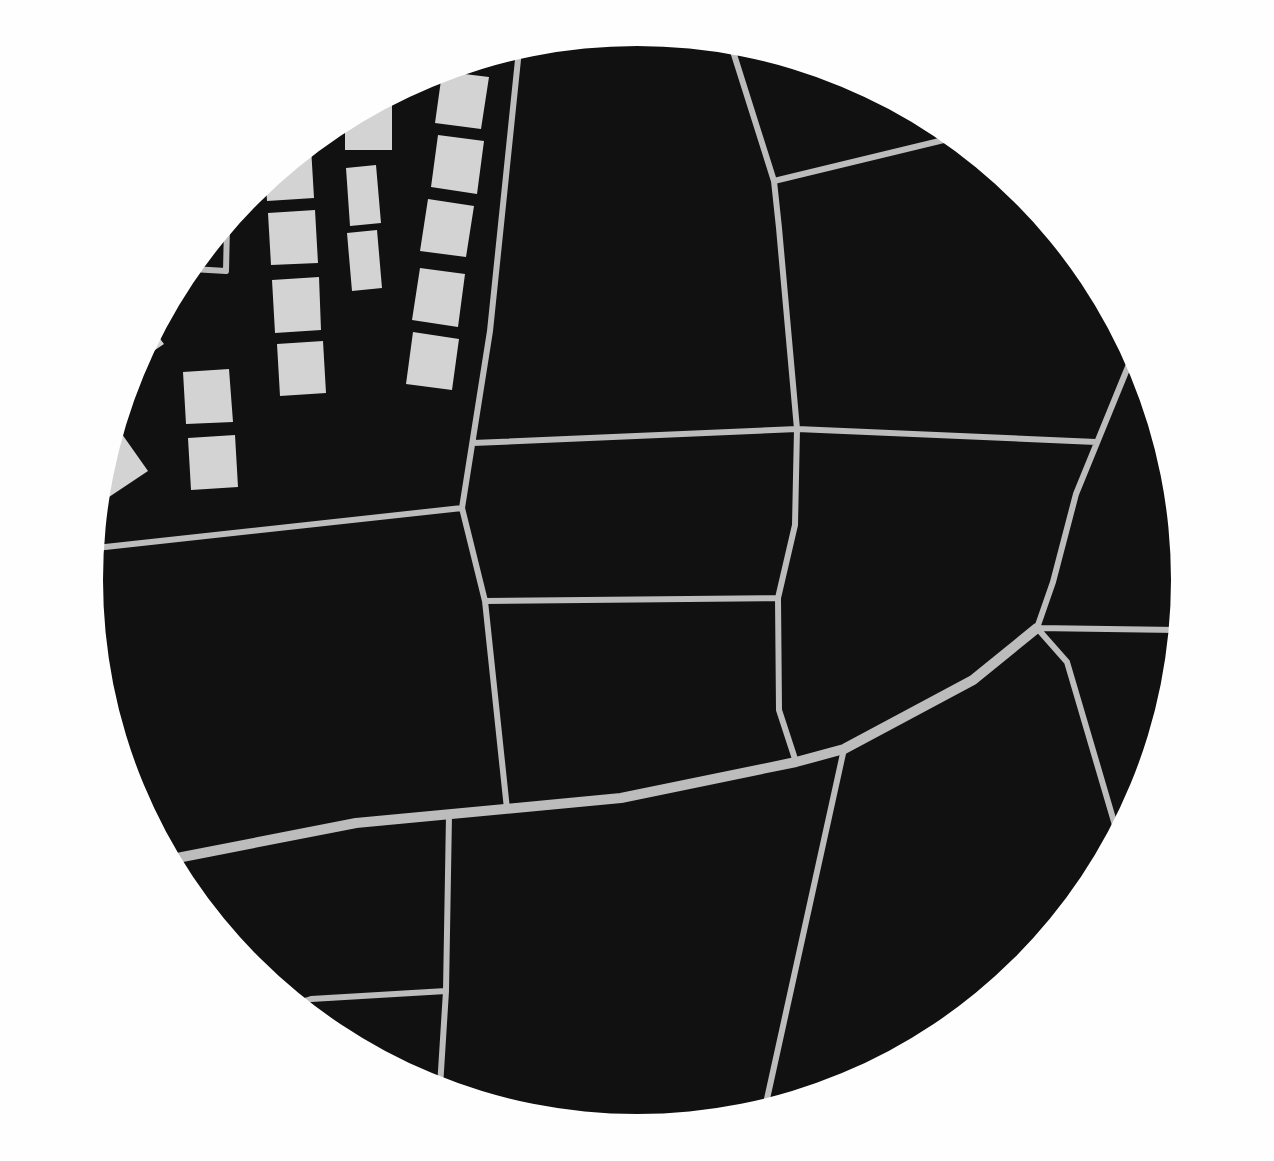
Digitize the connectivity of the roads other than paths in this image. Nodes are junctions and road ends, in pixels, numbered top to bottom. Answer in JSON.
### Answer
{"nodes":[{"id":1,"x":734,"y":56,"type":"edge"},
{"id":2,"x":518,"y":61,"type":"edge"},
{"id":3,"x":940,"y":141,"type":"edge"},
{"id":4,"x":774,"y":181,"type":"junction"},
{"id":5,"x":227,"y":239,"type":"edge"},
{"id":6,"x":203,"y":270,"type":"edge"},
{"id":7,"x":1127,"y":369,"type":"edge"},
{"id":8,"x":797,"y":429,"type":"junction"},
{"id":9,"x":1096,"y":442,"type":"junction"},
{"id":10,"x":473,"y":443,"type":"junction"},
{"id":11,"x":462,"y":508,"type":"junction"},
{"id":12,"x":104,"y":547,"type":"edge"},
{"id":13,"x":778,"y":598,"type":"junction"},
{"id":14,"x":485,"y":601,"type":"junction"},
{"id":15,"x":1037,"y":628,"type":"junction"},
{"id":16,"x":1168,"y":630,"type":"edge"},
{"id":17,"x":844,"y":749,"type":"junction"},
{"id":18,"x":796,"y":762,"type":"junction"},
{"id":19,"x":507,"y":809,"type":"junction"},
{"id":20,"x":449,"y":815,"type":"junction"},
{"id":21,"x":1114,"y":821,"type":"edge"},
{"id":22,"x":181,"y":857,"type":"edge"},
{"id":23,"x":446,"y":991,"type":"junction"},
{"id":24,"x":307,"y":1000,"type":"edge"},
{"id":25,"x":441,"y":1077,"type":"edge"},
{"id":26,"x":767,"y":1098,"type":"edge"}],
"edges":[{"from":1,"to":4,"type":"street"},
{"from":2,"to":10,"type":"street"},
{"from":3,"to":4,"type":"street"},
{"from":4,"to":8,"type":"street"},
{"from":5,"to":6,"type":"street"},
{"from":7,"to":9,"type":"street"},
{"from":8,"to":9,"type":"street"},
{"from":8,"to":10,"type":"street"},
{"from":8,"to":13,"type":"street"},
{"from":9,"to":15,"type":"street"},
{"from":10,"to":11,"type":"street"},
{"from":11,"to":12,"type":"street"},
{"from":11,"to":14,"type":"street"},
{"from":13,"to":14,"type":"street"},
{"from":13,"to":18,"type":"street"},
{"from":14,"to":19,"type":"street"},
{"from":15,"to":16,"type":"street"},
{"from":15,"to":17,"type":"street"},
{"from":15,"to":21,"type":"street"},
{"from":17,"to":18,"type":"street"},
{"from":17,"to":26,"type":"street"},
{"from":18,"to":19,"type":"street"},
{"from":19,"to":20,"type":"street"},
{"from":20,"to":22,"type":"street"},
{"from":20,"to":23,"type":"street"},
{"from":23,"to":24,"type":"street"},
{"from":23,"to":25,"type":"street"}]}
